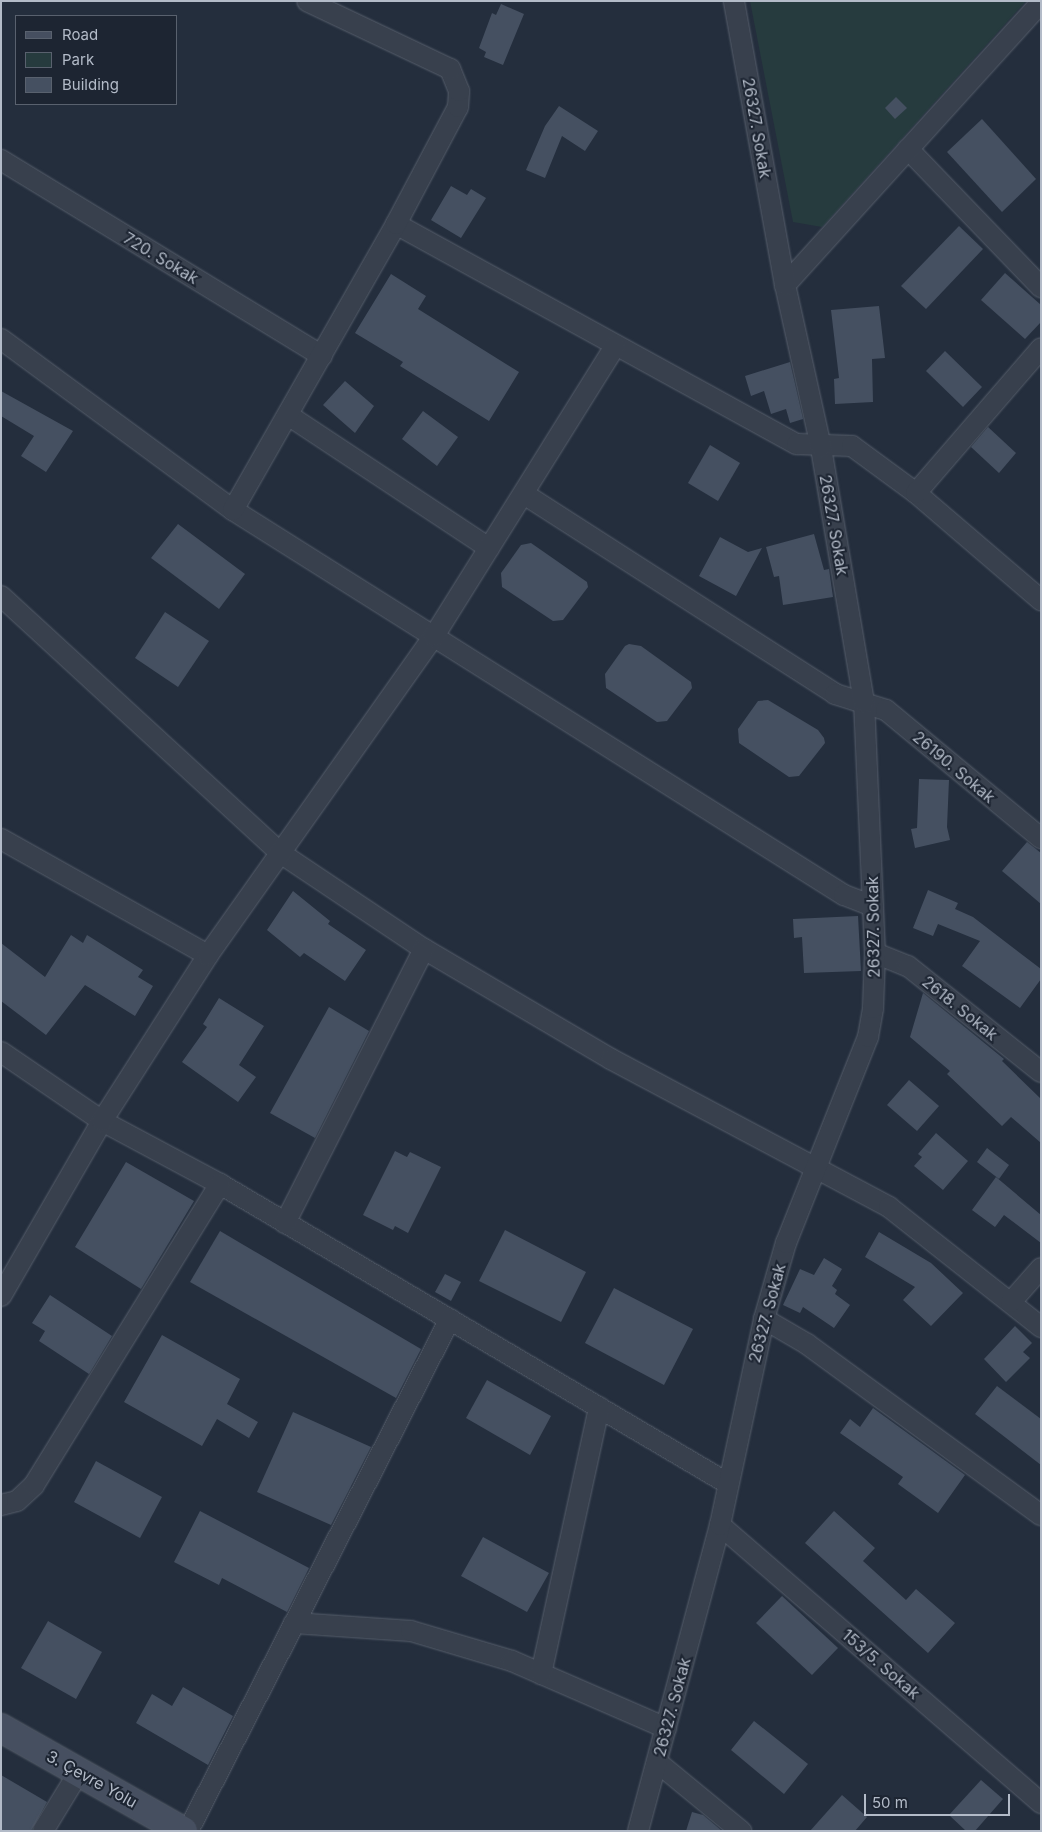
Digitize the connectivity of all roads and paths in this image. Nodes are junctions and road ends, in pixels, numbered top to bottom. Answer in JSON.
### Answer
{"nodes":[{"id":1,"x":307,"y":1,"type":"edge"},
{"id":2,"x":734,"y":1,"type":"edge"},
{"id":3,"x":330,"y":6,"type":"edge"},
{"id":4,"x":1037,"y":17,"type":"edge"},
{"id":5,"x":908,"y":149,"type":"junction"},
{"id":6,"x":1,"y":160,"type":"edge"},
{"id":7,"x":396,"y":224,"type":"junction"},
{"id":8,"x":785,"y":285,"type":"junction"},
{"id":9,"x":1041,"y":287,"type":"edge"},
{"id":10,"x":1,"y":339,"type":"edge"},
{"id":11,"x":615,"y":346,"type":"junction"},
{"id":12,"x":1041,"y":348,"type":"edge"},
{"id":13,"x":322,"y":356,"type":"junction"},
{"id":14,"x":288,"y":415,"type":"junction"},
{"id":15,"x":821,"y":447,"type":"junction"},
{"id":16,"x":916,"y":493,"type":"junction"},
{"id":17,"x":524,"y":494,"type":"junction"},
{"id":18,"x":233,"y":510,"type":"junction"},
{"id":19,"x":490,"y":548,"type":"junction"},
{"id":20,"x":1,"y":596,"type":"edge"},
{"id":21,"x":1041,"y":600,"type":"edge"},
{"id":22,"x":434,"y":636,"type":"junction"},
{"id":23,"x":864,"y":702,"type":"junction"},
{"id":24,"x":1041,"y":838,"type":"edge"},
{"id":25,"x":1,"y":839,"type":"edge"},
{"id":26,"x":282,"y":854,"type":"junction"},
{"id":27,"x":873,"y":906,"type":"junction"},
{"id":28,"x":424,"y":949,"type":"junction"},
{"id":29,"x":875,"y":953,"type":"junction"},
{"id":30,"x":208,"y":955,"type":"junction"},
{"id":31,"x":1,"y":1052,"type":"edge"},
{"id":32,"x":1041,"y":1072,"type":"edge"},
{"id":33,"x":102,"y":1121,"type":"junction"},
{"id":34,"x":815,"y":1166,"type":"junction"},
{"id":35,"x":220,"y":1184,"type":"junction"},
{"id":36,"x":285,"y":1223,"type":"junction"},
{"id":37,"x":1041,"y":1268,"type":"edge"},
{"id":38,"x":1,"y":1296,"type":"edge"},
{"id":39,"x":1011,"y":1302,"type":"junction"},
{"id":40,"x":450,"y":1319,"type":"junction"},
{"id":41,"x":764,"y":1319,"type":"junction"},
{"id":42,"x":1041,"y":1326,"type":"edge"},
{"id":43,"x":599,"y":1407,"type":"junction"},
{"id":44,"x":727,"y":1483,"type":"junction"},
{"id":45,"x":1,"y":1505,"type":"edge"},
{"id":46,"x":1041,"y":1516,"type":"edge"},
{"id":47,"x":720,"y":1525,"type":"junction"},
{"id":48,"x":294,"y":1623,"type":"junction"},
{"id":49,"x":541,"y":1674,"type":"junction"},
{"id":50,"x":1,"y":1728,"type":"edge"},
{"id":51,"x":666,"y":1728,"type":"junction"},
{"id":52,"x":657,"y":1762,"type":"junction"},
{"id":53,"x":79,"y":1772,"type":"junction"},
{"id":54,"x":1041,"y":1803,"type":"edge"},
{"id":55,"x":43,"y":1831,"type":"edge"},
{"id":56,"x":183,"y":1831,"type":"edge"},
{"id":57,"x":188,"y":1831,"type":"edge"},
{"id":58,"x":638,"y":1831,"type":"edge"},
{"id":59,"x":741,"y":1831,"type":"edge"}],
"edges":[{"from":1,"to":3,"type":"street"},
{"from":2,"to":8,"type":"street","name":"26327. Sokak"},
{"from":3,"to":7,"type":"street"},
{"from":4,"to":5,"type":"street"},
{"from":5,"to":8,"type":"street"},
{"from":5,"to":9,"type":"street"},
{"from":6,"to":13,"type":"street","name":"720. Sokak"},
{"from":7,"to":11,"type":"street"},
{"from":7,"to":13,"type":"street"},
{"from":8,"to":15,"type":"street","name":"26327. Sokak"},
{"from":10,"to":18,"type":"street"},
{"from":11,"to":15,"type":"street"},
{"from":11,"to":17,"type":"street"},
{"from":12,"to":16,"type":"street"},
{"from":13,"to":14,"type":"street"},
{"from":14,"to":18,"type":"street"},
{"from":14,"to":19,"type":"street"},
{"from":15,"to":16,"type":"street"},
{"from":15,"to":23,"type":"street","name":"26327. Sokak"},
{"from":16,"to":21,"type":"street"},
{"from":17,"to":19,"type":"street"},
{"from":17,"to":23,"type":"street","name":"26190. Sokak"},
{"from":18,"to":22,"type":"street"},
{"from":19,"to":22,"type":"street"},
{"from":20,"to":26,"type":"street"},
{"from":22,"to":26,"type":"street"},
{"from":22,"to":27,"type":"street"},
{"from":23,"to":24,"type":"street","name":"26190. Sokak"},
{"from":23,"to":27,"type":"street","name":"26327. Sokak"},
{"from":25,"to":30,"type":"street"},
{"from":26,"to":28,"type":"street"},
{"from":26,"to":30,"type":"street"},
{"from":27,"to":29,"type":"street","name":"26327. Sokak"},
{"from":28,"to":34,"type":"street"},
{"from":28,"to":36,"type":"street"},
{"from":29,"to":32,"type":"street","name":"2618. Sokak"},
{"from":29,"to":34,"type":"street","name":"26327. Sokak"},
{"from":30,"to":33,"type":"street"},
{"from":31,"to":33,"type":"street"},
{"from":33,"to":35,"type":"street"},
{"from":33,"to":38,"type":"street"},
{"from":34,"to":39,"type":"street"},
{"from":34,"to":41,"type":"street","name":"26327. Sokak"},
{"from":35,"to":36,"type":"street"},
{"from":35,"to":45,"type":"street"},
{"from":36,"to":40,"type":"street"},
{"from":37,"to":39,"type":"street"},
{"from":39,"to":42,"type":"street"},
{"from":40,"to":43,"type":"street"},
{"from":40,"to":48,"type":"street"},
{"from":41,"to":44,"type":"street","name":"26327. Sokak"},
{"from":41,"to":46,"type":"street"},
{"from":43,"to":44,"type":"street"},
{"from":43,"to":49,"type":"street"},
{"from":44,"to":47,"type":"street","name":"26327. Sokak"},
{"from":47,"to":51,"type":"street","name":"26327. Sokak"},
{"from":47,"to":54,"type":"street","name":"153/5. Sokak"},
{"from":48,"to":49,"type":"street"},
{"from":48,"to":57,"type":"street"},
{"from":49,"to":51,"type":"street"},
{"from":50,"to":53,"type":"main road","name":"3. Çevre Yolu"},
{"from":51,"to":52,"type":"street","name":"26327. Sokak"},
{"from":52,"to":58,"type":"street","name":"26327. Sokak"},
{"from":52,"to":59,"type":"street"},
{"from":53,"to":55,"type":"street"},
{"from":53,"to":56,"type":"main road","name":"3. Çevre Yolu"}]}
